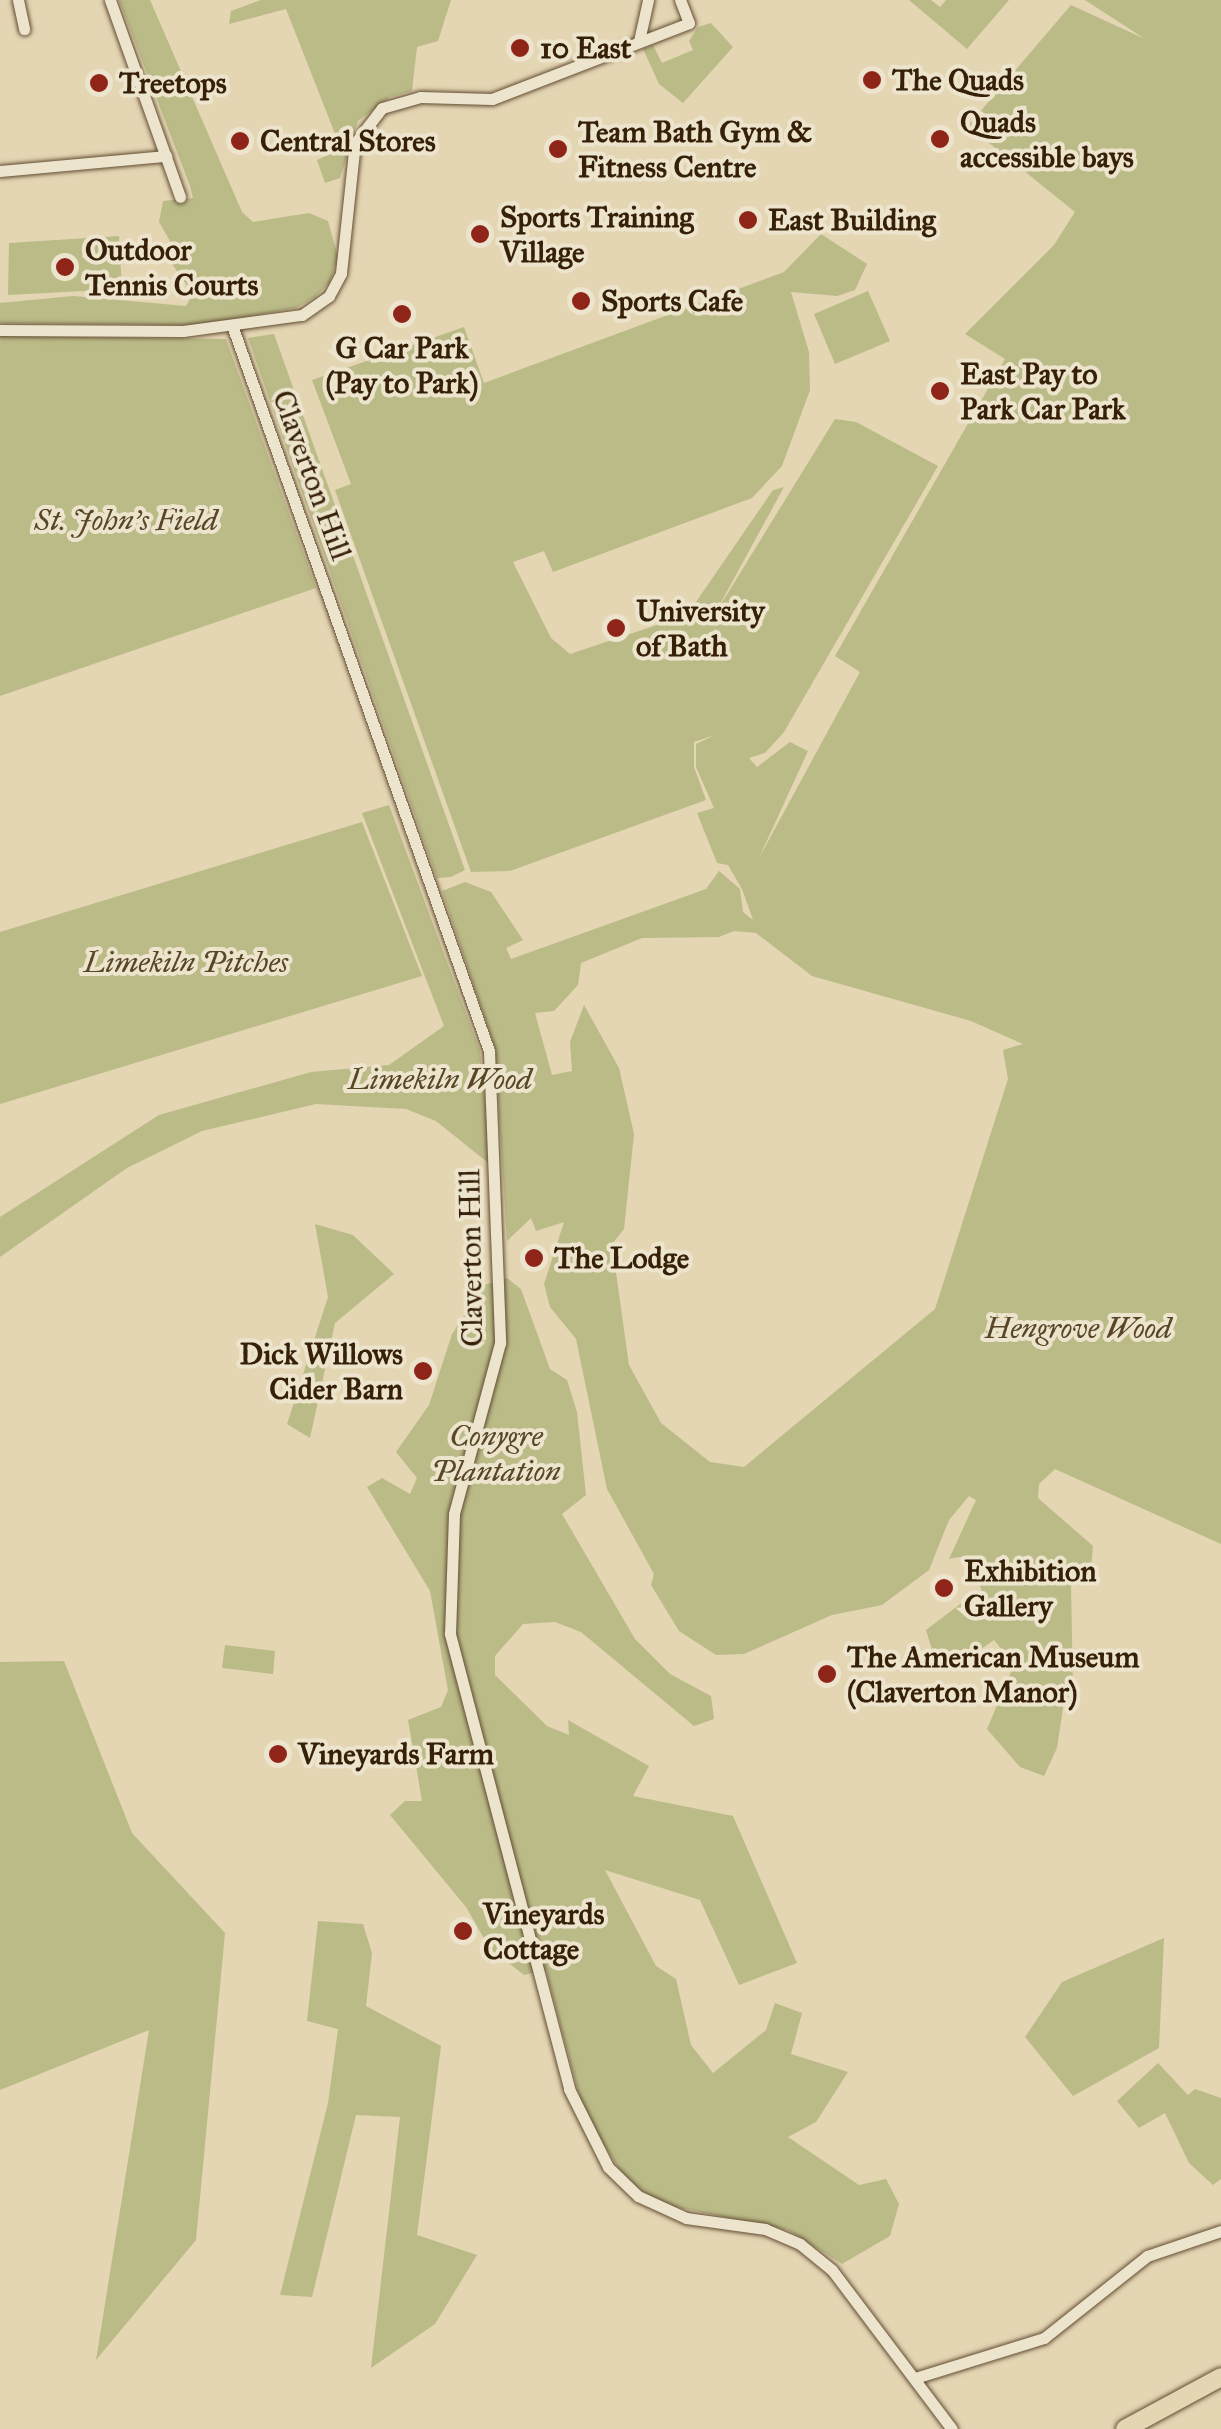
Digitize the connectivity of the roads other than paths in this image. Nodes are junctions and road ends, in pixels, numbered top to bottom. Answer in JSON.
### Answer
{"nodes":[{"id":1,"x":18,"y":0,"type":"edge"},
{"id":2,"x":110,"y":0,"type":"edge"},
{"id":3,"x":648,"y":0,"type":"edge"},
{"id":4,"x":680,"y":0,"type":"edge"},
{"id":5,"x":24,"y":29,"type":"dead end"},
{"id":6,"x":639,"y":41,"type":"junction"},
{"id":7,"x":166,"y":156,"type":"junction"},
{"id":8,"x":0,"y":171,"type":"edge"},
{"id":9,"x":180,"y":197,"type":"dead end"},
{"id":10,"x":233,"y":328,"type":"junction"},
{"id":11,"x":0,"y":330,"type":"edge"},
{"id":12,"x":1221,"y":2231,"type":"edge"},
{"id":13,"x":915,"y":2378,"type":"junction"},
{"id":14,"x":1221,"y":2378,"type":"edge"},
{"id":15,"x":952,"y":2429,"type":"edge"},
{"id":16,"x":1126,"y":2429,"type":"edge"}],
"edges":[{"from":1,"to":5,"type":"street"},
{"from":2,"to":7,"type":"street"},
{"from":3,"to":6,"type":"street"},
{"from":4,"to":6,"type":"street"},
{"from":6,"to":10,"type":"street"},
{"from":7,"to":8,"type":"street"},
{"from":7,"to":9,"type":"street"},
{"from":10,"to":11,"type":"street"},
{"from":10,"to":13,"type":"street","name":"Claverton Hill"},
{"from":12,"to":13,"type":"street"},
{"from":13,"to":15,"type":"street","name":"Claverton Hill"},
{"from":14,"to":16,"type":"highway"}]}
